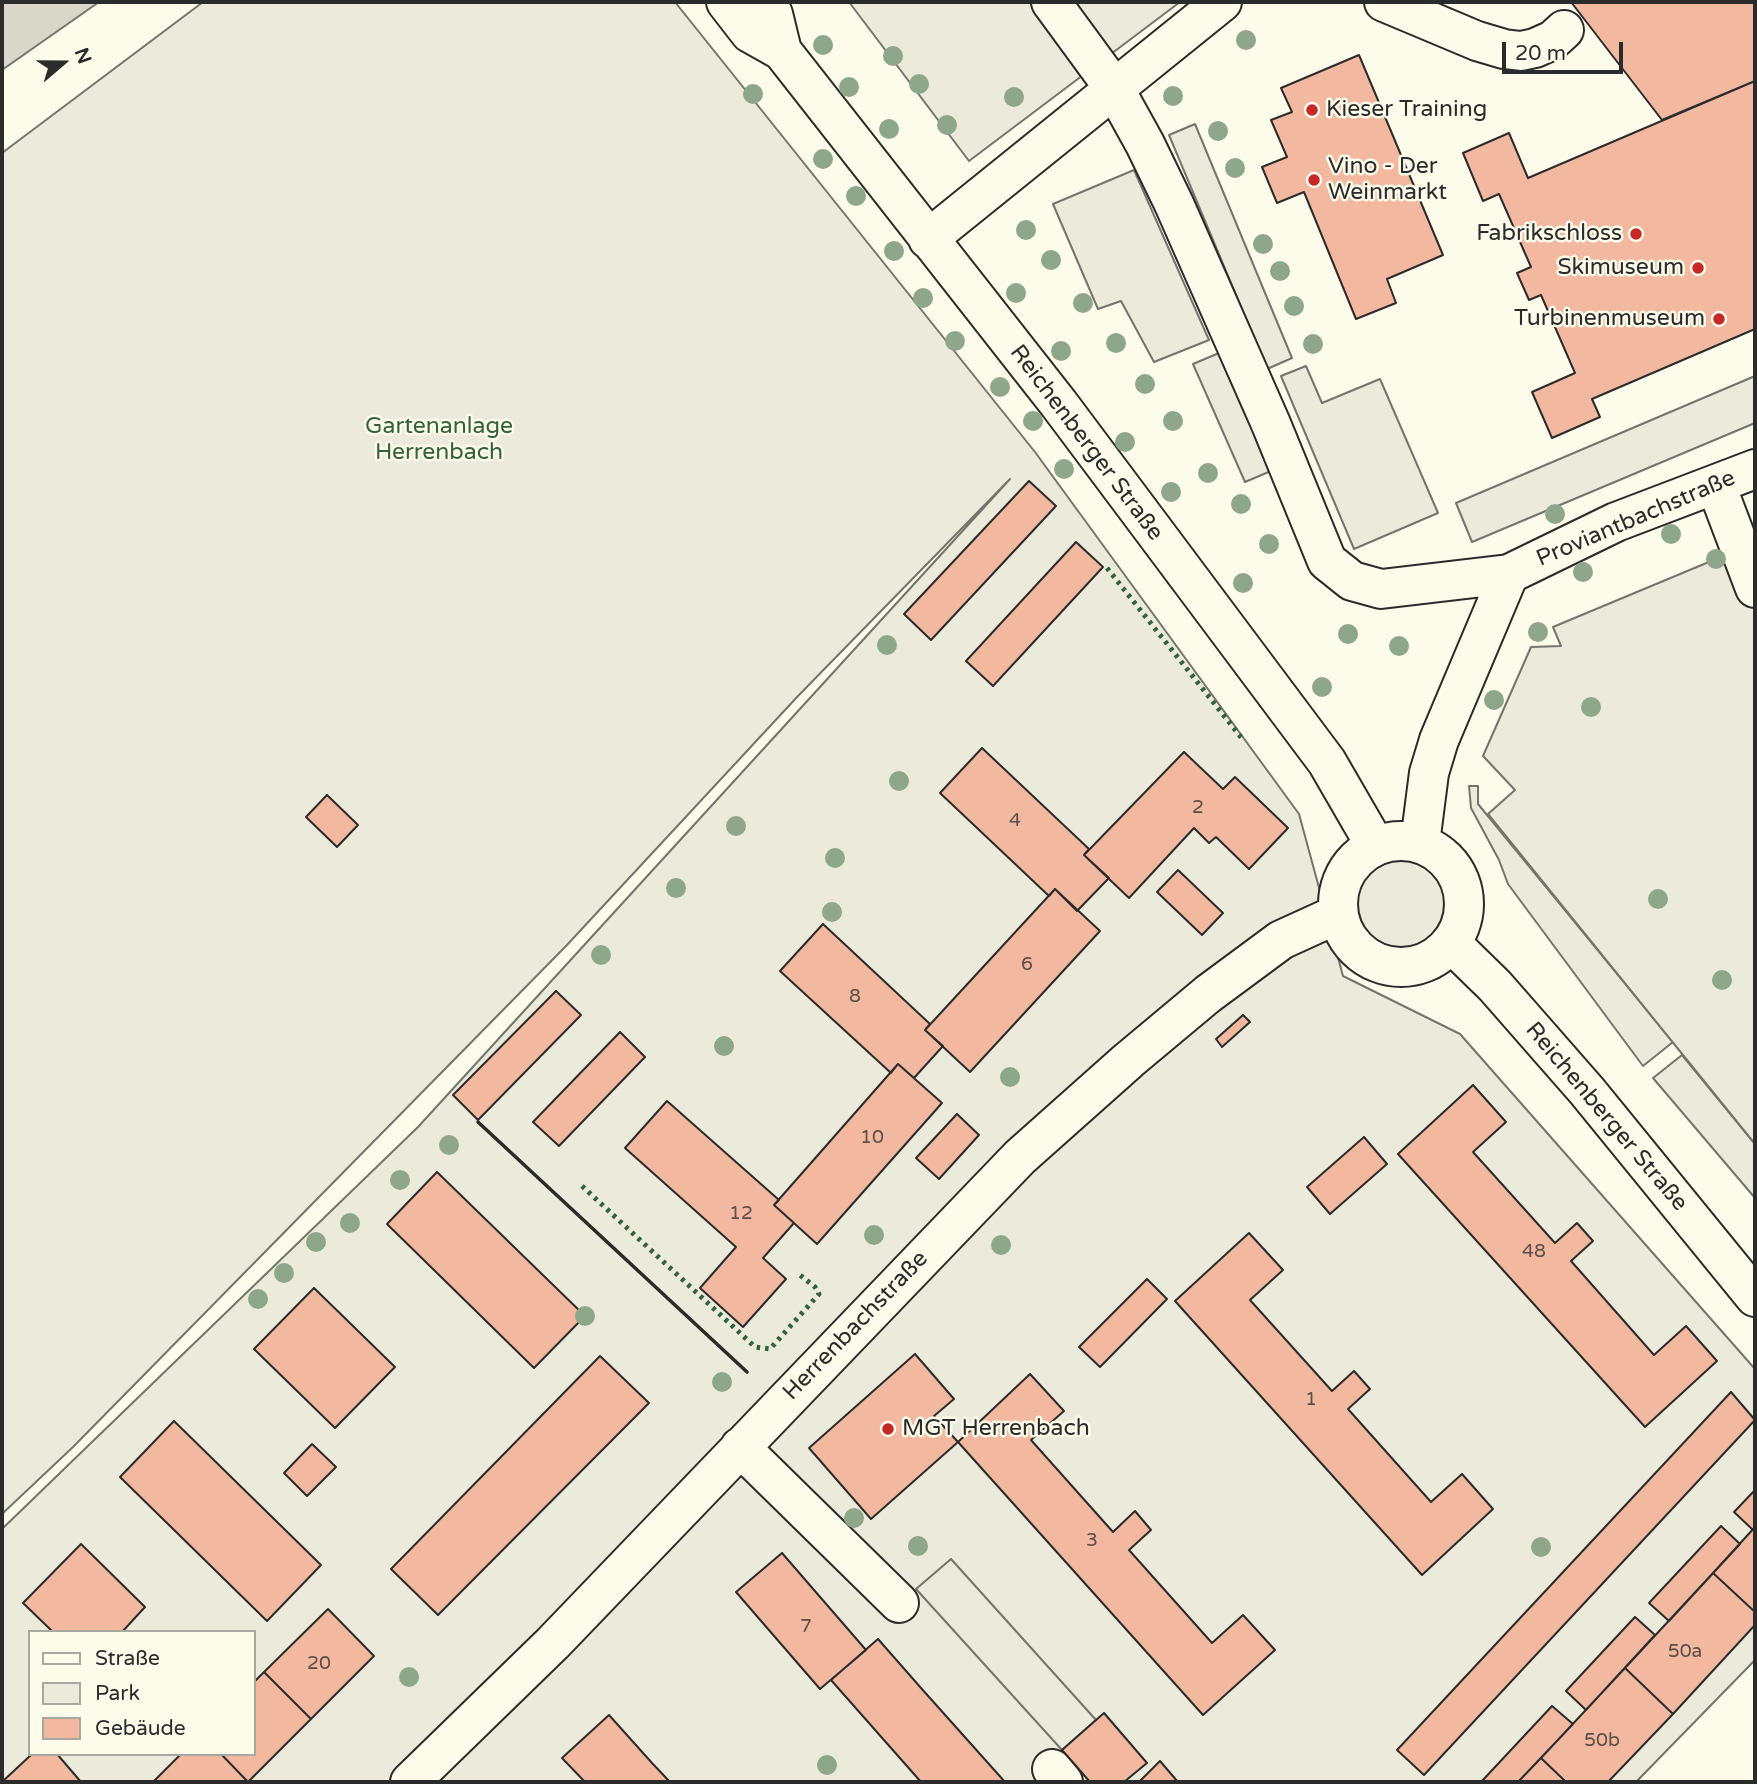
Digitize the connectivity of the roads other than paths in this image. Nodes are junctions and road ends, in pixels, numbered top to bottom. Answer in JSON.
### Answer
{"nodes":[{"id":1,"x":726,"y":2,"type":"edge"},
{"id":2,"x":764,"y":2,"type":"edge"},
{"id":3,"x":1051,"y":2,"type":"edge"},
{"id":4,"x":1222,"y":2,"type":"edge"},
{"id":5,"x":1384,"y":2,"type":"edge"},
{"id":6,"x":1564,"y":30,"type":"dead end"},
{"id":7,"x":782,"y":51,"type":"junction"},
{"id":8,"x":1114,"y":88,"type":"junction"},
{"id":9,"x":928,"y":239,"type":"junction"},
{"id":10,"x":1755,"y":469,"type":"edge"},
{"id":11,"x":1716,"y":485,"type":"junction"},
{"id":12,"x":1509,"y":574,"type":"junction"},
{"id":13,"x":1755,"y":588,"type":"edge"},
{"id":14,"x":1420,"y":843,"type":"junction"},
{"id":15,"x":1375,"y":845,"type":"junction"},
{"id":16,"x":1338,"y":914,"type":"junction"},
{"id":17,"x":1451,"y":943,"type":"junction"},
{"id":18,"x":1755,"y":1297,"type":"edge"},
{"id":19,"x":740,"y":1447,"type":"junction"},
{"id":20,"x":899,"y":1603,"type":"dead end"},
{"id":21,"x":411,"y":1782,"type":"edge"}],
"edges":[{"from":1,"to":7,"type":"street","name":"Reichenberger Straße"},
{"from":2,"to":7,"type":"street","name":"Reichenberger Straße"},
{"from":3,"to":8,"type":"street"},
{"from":4,"to":8,"type":"street"},
{"from":5,"to":6,"type":"street"},
{"from":7,"to":9,"type":"street","name":"Reichenberger Straße"},
{"from":8,"to":9,"type":"street"},
{"from":8,"to":12,"type":"street"},
{"from":9,"to":15,"type":"street","name":"Reichenberger Straße"},
{"from":10,"to":11,"type":"street","name":"Proviantbachstraße"},
{"from":11,"to":12,"type":"street","name":"Proviantbachstraße"},
{"from":11,"to":13,"type":"street"},
{"from":12,"to":14,"type":"street","name":"Proviantbachstraße"},
{"from":14,"to":15,"type":"street"},
{"from":14,"to":17,"type":"street"},
{"from":15,"to":16,"type":"street"},
{"from":16,"to":17,"type":"street"},
{"from":16,"to":19,"type":"street","name":"Herrenbachstraße"},
{"from":17,"to":18,"type":"street","name":"Reichenberger Straße"},
{"from":19,"to":20,"type":"street"},
{"from":19,"to":21,"type":"street","name":"Herrenbachstraße"}]}
